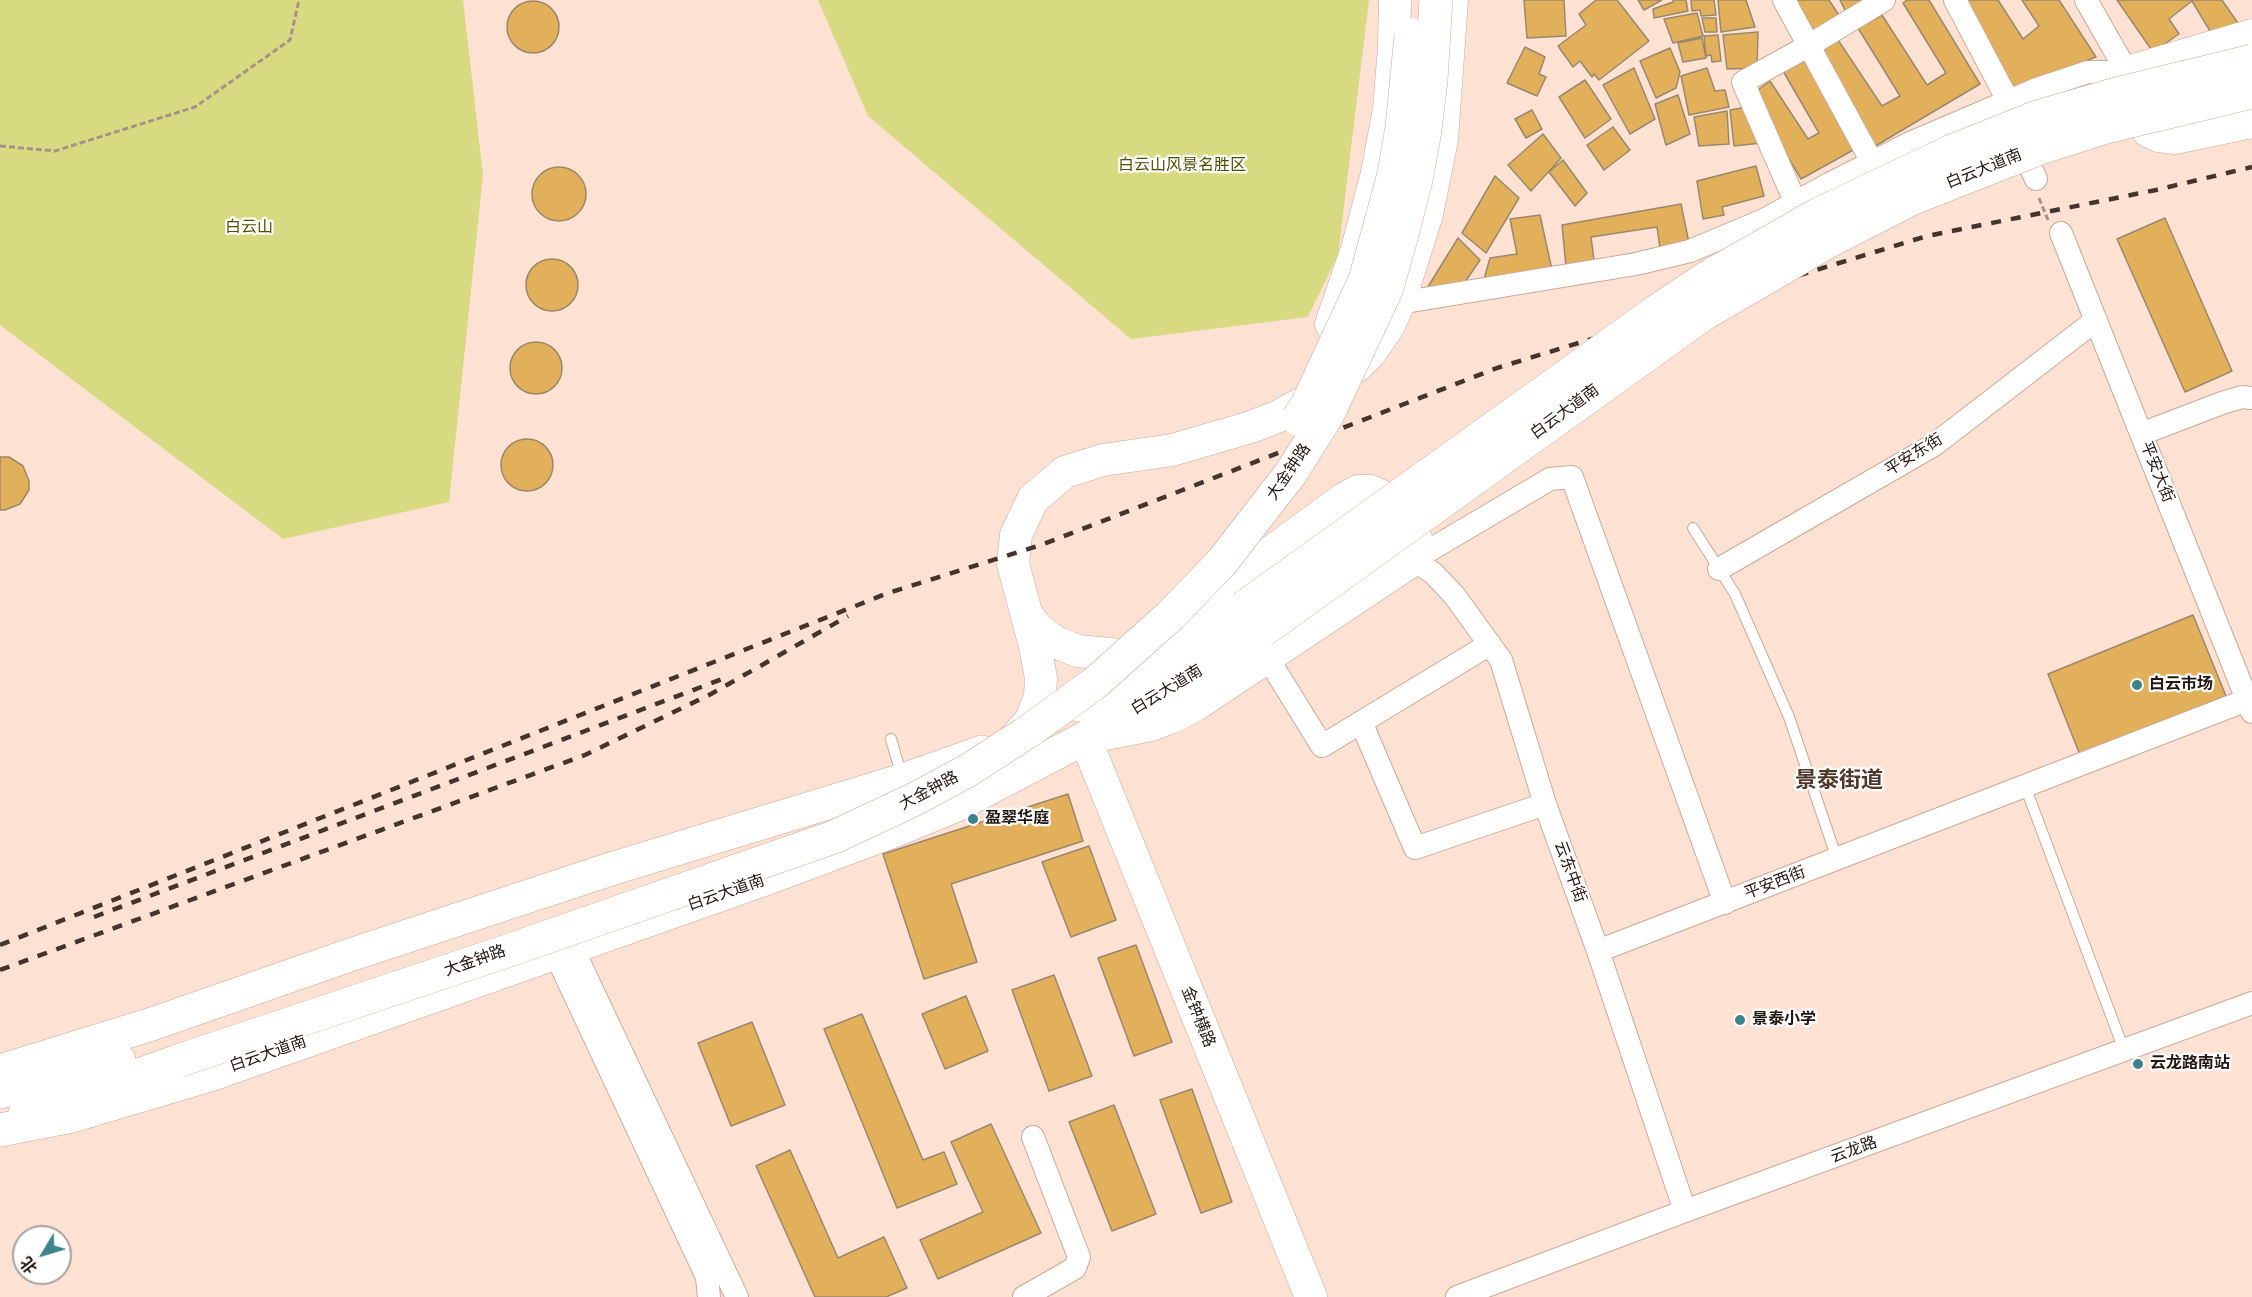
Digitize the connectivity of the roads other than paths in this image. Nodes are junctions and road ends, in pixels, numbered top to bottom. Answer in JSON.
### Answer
{"nodes":[{"id":1,"x":1395,"y":0,"type":"edge"},
{"id":2,"x":1413,"y":0,"type":"edge"},
{"id":3,"x":1436,"y":0,"type":"edge"},
{"id":4,"x":1452,"y":0,"type":"edge"},
{"id":5,"x":1784,"y":0,"type":"edge"},
{"id":6,"x":1884,"y":0,"type":"edge"},
{"id":7,"x":1955,"y":0,"type":"edge"},
{"id":8,"x":2086,"y":0,"type":"edge"},
{"id":9,"x":2252,"y":35,"type":"edge"},
{"id":10,"x":1808,"y":46,"type":"junction"},
{"id":11,"x":2252,"y":61,"type":"edge"},
{"id":12,"x":2127,"y":72,"type":"junction"},
{"id":13,"x":2252,"y":92,"type":"edge"},
{"id":14,"x":2002,"y":98,"type":"junction"},
{"id":15,"x":2252,"y":122,"type":"edge"},
{"id":16,"x":1872,"y":162,"type":"junction"},
{"id":17,"x":2036,"y":179,"type":"dead end"},
{"id":18,"x":1790,"y":190,"type":"dead end"},
{"id":19,"x":2061,"y":233,"type":"dead end"},
{"id":20,"x":1400,"y":303,"type":"junction"},
{"id":21,"x":2096,"y":320,"type":"junction"},
{"id":22,"x":2252,"y":398,"type":"edge"},
{"id":23,"x":1277,"y":417,"type":"junction"},
{"id":24,"x":2141,"y":434,"type":"junction"},
{"id":25,"x":1693,"y":528,"type":"dead end"},
{"id":26,"x":1413,"y":560,"type":"junction"},
{"id":27,"x":1719,"y":569,"type":"junction"},
{"id":28,"x":1027,"y":615,"type":"junction"},
{"id":29,"x":1258,"y":632,"type":"junction"},
{"id":30,"x":1490,"y":644,"type":"junction"},
{"id":31,"x":1129,"y":656,"type":"junction"},
{"id":32,"x":2250,"y":706,"type":"edge"},
{"id":33,"x":1361,"y":722,"type":"junction"},
{"id":34,"x":1016,"y":736,"type":"junction"},
{"id":35,"x":1085,"y":738,"type":"junction"},
{"id":36,"x":891,"y":740,"type":"dead end"},
{"id":37,"x":903,"y":780,"type":"junction"},
{"id":38,"x":2025,"y":786,"type":"junction"},
{"id":39,"x":1545,"y":804,"type":"junction"},
{"id":40,"x":1837,"y":859,"type":"junction"},
{"id":41,"x":1725,"y":903,"type":"junction"},
{"id":42,"x":563,"y":950,"type":"junction"},
{"id":43,"x":1598,"y":951,"type":"junction"},
{"id":44,"x":2252,"y":1003,"type":"edge"},
{"id":45,"x":2124,"y":1050,"type":"junction"},
{"id":46,"x":175,"y":1052,"type":"junction"},
{"id":47,"x":0,"y":1071,"type":"edge"},
{"id":48,"x":0,"y":1092,"type":"edge"},
{"id":49,"x":0,"y":1125,"type":"edge"},
{"id":50,"x":0,"y":1130,"type":"edge"},
{"id":51,"x":1033,"y":1137,"type":"dead end"},
{"id":52,"x":1685,"y":1211,"type":"junction"},
{"id":53,"x":709,"y":1297,"type":"edge"},
{"id":54,"x":737,"y":1297,"type":"edge"},
{"id":55,"x":1024,"y":1297,"type":"edge"},
{"id":56,"x":1311,"y":1297,"type":"edge"},
{"id":57,"x":1457,"y":1297,"type":"edge"}],
"edges":[{"from":1,"to":23,"type":"street"},
{"from":2,"to":46,"type":"main road","name":"大金钟路","bridge":true},
{"from":3,"to":46,"type":"main road","name":"大金钟路","bridge":true},
{"from":4,"to":20,"type":"street"},
{"from":5,"to":10,"type":"street"},
{"from":6,"to":10,"type":"street"},
{"from":7,"to":14,"type":"street"},
{"from":8,"to":12,"type":"street"},
{"from":9,"to":12,"type":"street"},
{"from":10,"to":16,"type":"street"},
{"from":10,"to":18,"type":"street"},
{"from":11,"to":29,"type":"main road","name":"白云大道南","bridge":true},
{"from":12,"to":14,"type":"street"},
{"from":12,"to":15,"type":"street"},
{"from":13,"to":29,"type":"main road","name":"白云大道南","bridge":true},
{"from":14,"to":16,"type":"street"},
{"from":14,"to":17,"type":"street"},
{"from":16,"to":20,"type":"street"},
{"from":19,"to":21,"type":"street","name":"平安大街"},
{"from":20,"to":23,"type":"street"},
{"from":21,"to":24,"type":"street","name":"平安大街"},
{"from":21,"to":27,"type":"street","name":"平安东街"},
{"from":22,"to":24,"type":"street"},
{"from":23,"to":28,"type":"street"},
{"from":24,"to":32,"type":"street","name":"平安大街"},
{"from":25,"to":27,"type":"lane"},
{"from":26,"to":29,"type":"street"},
{"from":26,"to":30,"type":"street","name":"云东中街"},
{"from":26,"to":31,"type":"street"},
{"from":26,"to":41,"type":"street","name":"平安西街"},
{"from":27,"to":40,"type":"lane"},
{"from":28,"to":31,"type":"street"},
{"from":28,"to":34,"type":"street"},
{"from":29,"to":33,"type":"street"},
{"from":29,"to":34,"type":"main road","name":"白云大道南"},
{"from":29,"to":35,"type":"main road","name":"白云大道南"},
{"from":30,"to":33,"type":"street"},
{"from":30,"to":39,"type":"street","name":"云东中街"},
{"from":31,"to":34,"type":"street"},
{"from":32,"to":38,"type":"street","name":"平安西街"},
{"from":33,"to":39,"type":"street"},
{"from":34,"to":37,"type":"main road","name":"白云大道南"},
{"from":35,"to":42,"type":"main road","name":"白云大道南"},
{"from":35,"to":56,"type":"street","name":"金钟横路"},
{"from":36,"to":37,"type":"lane"},
{"from":37,"to":47,"type":"main road","name":"白云大道南"},
{"from":38,"to":40,"type":"street","name":"平安西街"},
{"from":38,"to":45,"type":"lane"},
{"from":39,"to":43,"type":"street","name":"云东中街"},
{"from":40,"to":41,"type":"street","name":"平安西街"},
{"from":41,"to":43,"type":"street"},
{"from":42,"to":50,"type":"main road","name":"白云大道南"},
{"from":42,"to":53,"type":"street"},
{"from":42,"to":54,"type":"street"},
{"from":43,"to":52,"type":"street","name":"云东中街"},
{"from":44,"to":45,"type":"street","name":"云龙路"},
{"from":45,"to":52,"type":"street","name":"云龙路"},
{"from":46,"to":48,"type":"main road","name":"大金钟路"},
{"from":46,"to":49,"type":"main road","name":"大金钟路"},
{"from":51,"to":55,"type":"street"},
{"from":52,"to":57,"type":"street","name":"云龙路"}]}
